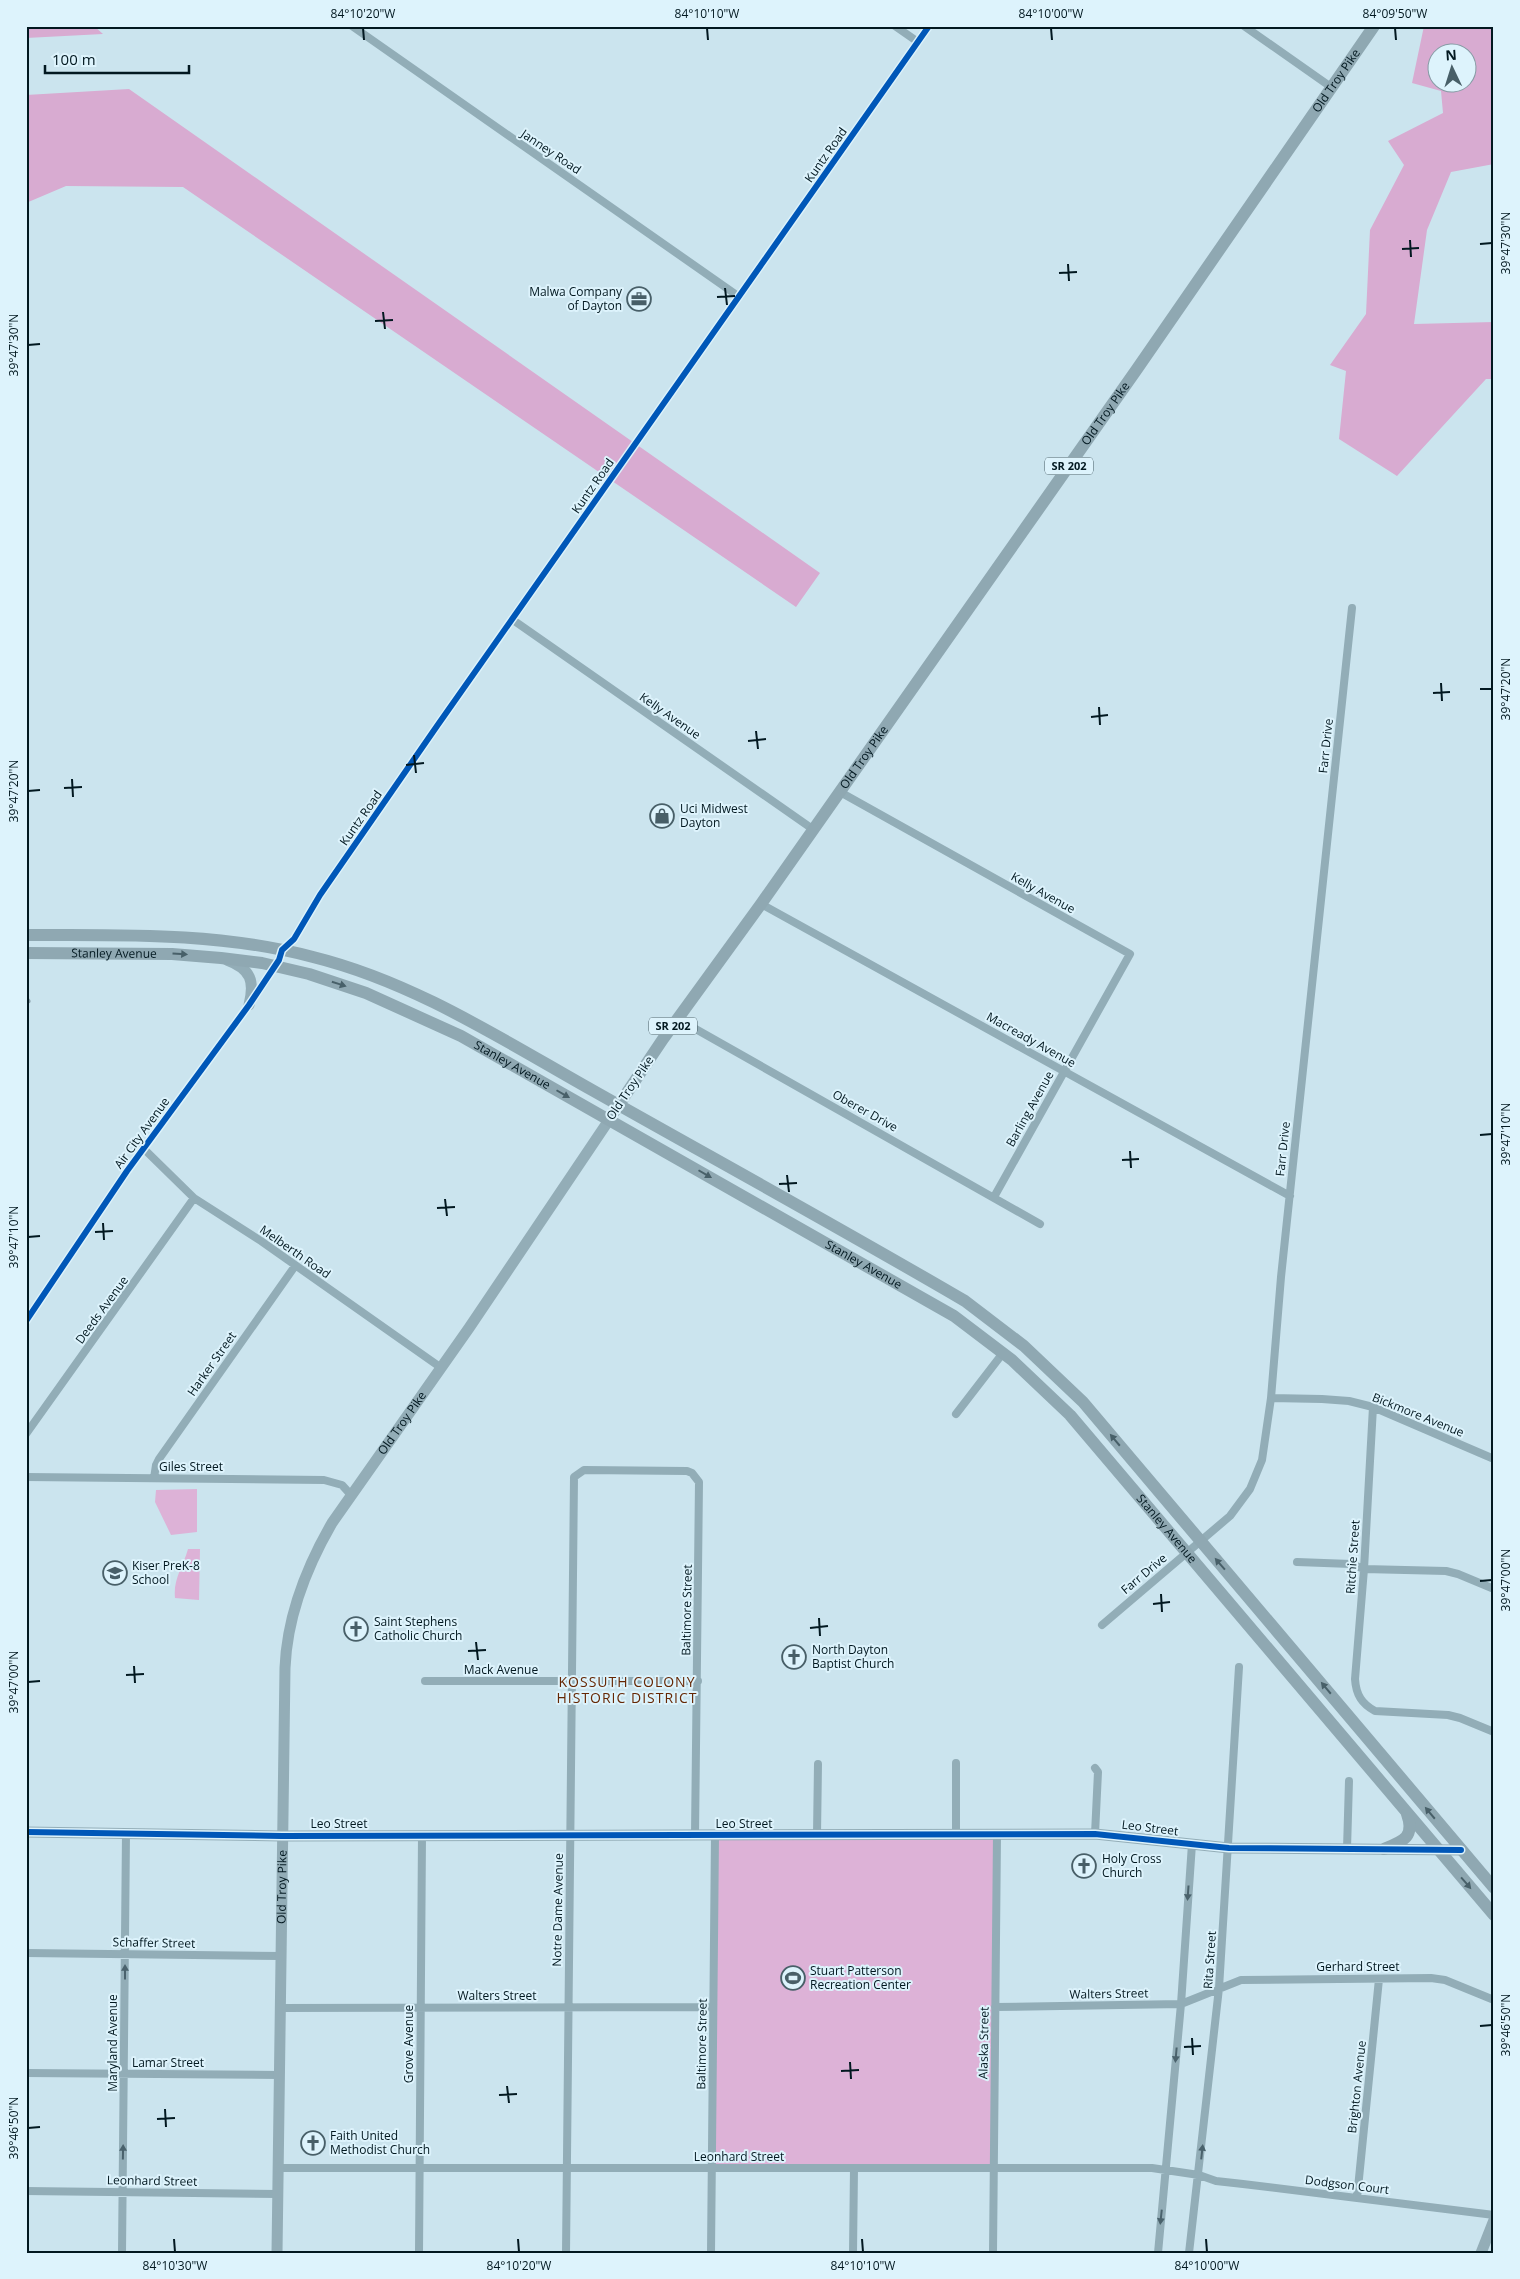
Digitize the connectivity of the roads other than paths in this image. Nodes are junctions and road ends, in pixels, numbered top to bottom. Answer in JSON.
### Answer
{"nodes":[{"id":1,"x":352,"y":26,"type":"edge"},
{"id":2,"x":896,"y":26,"type":"edge"},
{"id":3,"x":929,"y":26,"type":"edge"},
{"id":4,"x":1244,"y":26,"type":"edge"},
{"id":5,"x":1374,"y":26,"type":"edge"},
{"id":6,"x":918,"y":42,"type":"junction"},
{"id":7,"x":1331,"y":88,"type":"junction"},
{"id":8,"x":738,"y":296,"type":"junction"},
{"id":9,"x":1352,"y":608,"type":"dead end"},
{"id":10,"x":513,"y":620,"type":"junction"},
{"id":11,"x":840,"y":792,"type":"junction"},
{"id":12,"x":814,"y":830,"type":"junction"},
{"id":13,"x":762,"y":904,"type":"junction"},
{"id":14,"x":26,"y":935,"type":"edge"},
{"id":15,"x":26,"y":953,"type":"edge"},
{"id":16,"x":1130,"y":954,"type":"joint"},
{"id":17,"x":221,"y":958,"type":"junction"},
{"id":18,"x":278,"y":959,"type":"junction"},
{"id":19,"x":249,"y":1005,"type":"junction"},
{"id":20,"x":678,"y":1019,"type":"junction"},
{"id":21,"x":1064,"y":1071,"type":"junction"},
{"id":22,"x":618,"y":1105,"type":"junction"},
{"id":23,"x":609,"y":1120,"type":"junction"},
{"id":24,"x":144,"y":1148,"type":"junction"},
{"id":25,"x":994,"y":1196,"type":"junction"},
{"id":26,"x":1290,"y":1196,"type":"junction"},
{"id":27,"x":194,"y":1198,"type":"junction"},
{"id":28,"x":1040,"y":1224,"type":"dead end"},
{"id":29,"x":294,"y":1266,"type":"junction"},
{"id":30,"x":26,"y":1321,"type":"edge"},
{"id":31,"x":1003,"y":1353,"type":"junction"},
{"id":32,"x":440,"y":1367,"type":"junction"},
{"id":33,"x":1271,"y":1398,"type":"junction"},
{"id":34,"x":1373,"y":1407,"type":"junction"},
{"id":35,"x":956,"y":1414,"type":"dead end"},
{"id":36,"x":26,"y":1434,"type":"edge"},
{"id":37,"x":1494,"y":1459,"type":"edge"},
{"id":38,"x":26,"y":1477,"type":"edge"},
{"id":39,"x":696,"y":1477,"type":"joint"},
{"id":40,"x":154,"y":1478,"type":"junction"},
{"id":41,"x":352,"y":1495,"type":"junction"},
{"id":42,"x":1201,"y":1541,"type":"junction"},
{"id":43,"x":1187,"y":1553,"type":"junction"},
{"id":44,"x":1297,"y":1562,"type":"dead end"},
{"id":45,"x":1364,"y":1569,"type":"junction"},
{"id":46,"x":1494,"y":1589,"type":"edge"},
{"id":47,"x":1102,"y":1625,"type":"dead end"},
{"id":48,"x":1239,"y":1667,"type":"dead end"},
{"id":49,"x":425,"y":1681,"type":"dead end"},
{"id":50,"x":572,"y":1681,"type":"junction"},
{"id":51,"x":698,"y":1681,"type":"junction"},
{"id":52,"x":1494,"y":1732,"type":"edge"},
{"id":53,"x":956,"y":1763,"type":"dead end"},
{"id":54,"x":818,"y":1764,"type":"dead end"},
{"id":55,"x":1095,"y":1768,"type":"dead end"},
{"id":56,"x":1349,"y":1782,"type":"dead end"},
{"id":57,"x":1407,"y":1814,"type":"junction"},
{"id":58,"x":26,"y":1832,"type":"edge"},
{"id":59,"x":126,"y":1834,"type":"junction"},
{"id":60,"x":956,"y":1834,"type":"junction"},
{"id":61,"x":997,"y":1834,"type":"junction"},
{"id":62,"x":1095,"y":1834,"type":"junction"},
{"id":63,"x":422,"y":1835,"type":"junction"},
{"id":64,"x":570,"y":1835,"type":"junction"},
{"id":65,"x":696,"y":1835,"type":"junction"},
{"id":66,"x":715,"y":1835,"type":"junction"},
{"id":67,"x":817,"y":1835,"type":"junction"},
{"id":68,"x":282,"y":1836,"type":"junction"},
{"id":69,"x":1192,"y":1844,"type":"junction"},
{"id":70,"x":1230,"y":1848,"type":"junction"},
{"id":71,"x":1347,"y":1849,"type":"junction"},
{"id":72,"x":1384,"y":1849,"type":"junction"},
{"id":73,"x":1438,"y":1850,"type":"junction"},
{"id":74,"x":1461,"y":1850,"type":"junction"},
{"id":75,"x":1494,"y":1888,"type":"edge"},
{"id":76,"x":1494,"y":1916,"type":"edge"},
{"id":77,"x":26,"y":1953,"type":"edge"},
{"id":78,"x":125,"y":1954,"type":"junction"},
{"id":79,"x":280,"y":1956,"type":"junction"},
{"id":80,"x":1379,"y":1979,"type":"junction"},
{"id":81,"x":1219,"y":1988,"type":"junction"},
{"id":82,"x":1494,"y":2000,"type":"edge"},
{"id":83,"x":1181,"y":2004,"type":"junction"},
{"id":84,"x":568,"y":2007,"type":"junction"},
{"id":85,"x":713,"y":2007,"type":"junction"},
{"id":86,"x":995,"y":2007,"type":"junction"},
{"id":87,"x":280,"y":2008,"type":"junction"},
{"id":88,"x":421,"y":2008,"type":"junction"},
{"id":89,"x":26,"y":2072,"type":"edge"},
{"id":90,"x":124,"y":2074,"type":"junction"},
{"id":91,"x":279,"y":2075,"type":"junction"},
{"id":92,"x":419,"y":2167,"type":"junction"},
{"id":93,"x":567,"y":2167,"type":"junction"},
{"id":94,"x":278,"y":2168,"type":"junction"},
{"id":95,"x":712,"y":2168,"type":"junction"},
{"id":96,"x":854,"y":2168,"type":"junction"},
{"id":97,"x":994,"y":2168,"type":"junction"},
{"id":98,"x":1166,"y":2171,"type":"junction"},
{"id":99,"x":1199,"y":2175,"type":"junction"},
{"id":100,"x":26,"y":2191,"type":"edge"},
{"id":101,"x":123,"y":2192,"type":"junction"},
{"id":102,"x":278,"y":2194,"type":"junction"},
{"id":103,"x":1357,"y":2198,"type":"junction"},
{"id":104,"x":1494,"y":2215,"type":"edge"},
{"id":105,"x":1494,"y":2220,"type":"edge"},
{"id":106,"x":122,"y":2253,"type":"edge"},
{"id":107,"x":277,"y":2253,"type":"edge"},
{"id":108,"x":419,"y":2253,"type":"edge"},
{"id":109,"x":566,"y":2253,"type":"edge"},
{"id":110,"x":711,"y":2253,"type":"edge"},
{"id":111,"x":853,"y":2253,"type":"edge"},
{"id":112,"x":993,"y":2253,"type":"edge"},
{"id":113,"x":1158,"y":2253,"type":"edge"},
{"id":114,"x":1189,"y":2253,"type":"edge"},
{"id":115,"x":1481,"y":2253,"type":"edge"}],
"edges":[{"from":1,"to":8,"type":"street","name":"Janney Road"},
{"from":2,"to":6,"type":"street"},
{"from":3,"to":6,"type":"street","name":"Kuntz Road"},
{"from":4,"to":7,"type":"street"},
{"from":5,"to":7,"type":"main road","name":"Old Troy Pike","number":"SR 202"},
{"from":6,"to":8,"type":"street","name":"Kuntz Road"},
{"from":7,"to":11,"type":"main road","name":"Old Troy Pike","number":"SR 202"},
{"from":8,"to":10,"type":"street","name":"Kuntz Road"},
{"from":9,"to":26,"type":"street","name":"Farr Drive"},
{"from":10,"to":12,"type":"street","name":"Kelly Avenue"},
{"from":10,"to":18,"type":"street","name":"Kuntz Road"},
{"from":11,"to":12,"type":"main road","name":"Old Troy Pike","number":"SR 202"},
{"from":11,"to":16,"type":"street","name":"Kelly Avenue"},
{"from":12,"to":13,"type":"main road","name":"Old Troy Pike","number":"SR 202"},
{"from":13,"to":20,"type":"main road","name":"Old Troy Pike","number":"SR 202"},
{"from":13,"to":21,"type":"street","name":"Macready Avenue"},
{"from":14,"to":18,"type":"main road","name":"Stanley Avenue"},
{"from":15,"to":17,"type":"main road","name":"Stanley Avenue","one_way":true},
{"from":16,"to":21,"type":"street","name":"Barling Avenue"},
{"from":17,"to":18,"type":"main road","name":"Stanley Avenue"},
{"from":17,"to":19,"type":"street"},
{"from":18,"to":19,"type":"street","name":"Air City Avenue"},
{"from":18,"to":22,"type":"main road","name":"Stanley Avenue"},
{"from":18,"to":23,"type":"main road","name":"Stanley Avenue","one_way":true},
{"from":19,"to":24,"type":"street","name":"Air City Avenue"},
{"from":20,"to":22,"type":"main road","name":"Old Troy Pike","number":"SR 202"},
{"from":20,"to":25,"type":"street","name":"Oberer Drive"},
{"from":21,"to":25,"type":"street","name":"Barling Avenue"},
{"from":21,"to":26,"type":"street","name":"Macready Avenue"},
{"from":22,"to":23,"type":"main road","name":"Old Troy Pike","number":"SR 202"},
{"from":42,"to":22,"type":"main road","name":"Stanley Avenue","one_way":true},
{"from":23,"to":31,"type":"main road","name":"Stanley Avenue","one_way":true},
{"from":23,"to":32,"type":"street","name":"Old Troy Pike","number":"SR 202"},
{"from":24,"to":27,"type":"street","name":"Melberth Road"},
{"from":24,"to":30,"type":"street","name":"Air City Avenue"},
{"from":25,"to":28,"type":"street","name":"Oberer Drive"},
{"from":26,"to":33,"type":"street","name":"Farr Drive"},
{"from":27,"to":29,"type":"street","name":"Melberth Road"},
{"from":27,"to":36,"type":"street","name":"Deeds Avenue"},
{"from":29,"to":32,"type":"street","name":"Melberth Road"},
{"from":29,"to":40,"type":"street","name":"Harker Street"},
{"from":31,"to":35,"type":"street"},
{"from":31,"to":43,"type":"main road","name":"Stanley Avenue"},
{"from":32,"to":41,"type":"street","name":"Old Troy Pike","number":"SR 202"},
{"from":33,"to":34,"type":"street","name":"Bickmore Avenue"},
{"from":33,"to":42,"type":"street","name":"Farr Drive"},
{"from":34,"to":37,"type":"street","name":"Bickmore Avenue"},
{"from":34,"to":45,"type":"street","name":"Ritchie Street"},
{"from":38,"to":40,"type":"street","name":"Giles Street"},
{"from":39,"to":50,"type":"street","name":"Notre Dame Avenue"},
{"from":39,"to":51,"type":"street","name":"Baltimore Street"},
{"from":40,"to":41,"type":"street","name":"Giles Street"},
{"from":41,"to":68,"type":"street","name":"Old Troy Pike","number":"SR 202"},
{"from":42,"to":43,"type":"street","name":"Farr Drive"},
{"from":74,"to":42,"type":"main road","name":"Stanley Avenue","one_way":true},
{"from":43,"to":47,"type":"street","name":"Farr Drive"},
{"from":43,"to":57,"type":"main road","name":"Stanley Avenue"},
{"from":44,"to":45,"type":"street"},
{"from":45,"to":46,"type":"street"},
{"from":45,"to":52,"type":"street","name":"Ritchie Street"},
{"from":48,"to":70,"type":"street","name":"Rita Street"},
{"from":49,"to":50,"type":"street","name":"Mack Avenue"},
{"from":50,"to":51,"type":"street","name":"Mack Avenue"},
{"from":50,"to":64,"type":"street","name":"Notre Dame Avenue"},
{"from":51,"to":65,"type":"street","name":"Baltimore Street"},
{"from":53,"to":60,"type":"street"},
{"from":54,"to":67,"type":"street"},
{"from":55,"to":62,"type":"street"},
{"from":56,"to":71,"type":"street"},
{"from":57,"to":72,"type":"main road"},
{"from":57,"to":73,"type":"main road","name":"Stanley Avenue"},
{"from":58,"to":59,"type":"street","name":"Leo Street"},
{"from":59,"to":68,"type":"street","name":"Leo Street"},
{"from":59,"to":78,"type":"street","name":"Maryland Avenue"},
{"from":60,"to":61,"type":"street","name":"Leo Street"},
{"from":60,"to":67,"type":"street","name":"Leo Street"},
{"from":61,"to":62,"type":"street","name":"Leo Street"},
{"from":61,"to":86,"type":"street","name":"Alaska Street"},
{"from":62,"to":69,"type":"street","name":"Leo Street"},
{"from":63,"to":64,"type":"street","name":"Leo Street"},
{"from":63,"to":68,"type":"street","name":"Leo Street"},
{"from":63,"to":88,"type":"street","name":"Grove Avenue"},
{"from":64,"to":65,"type":"street","name":"Leo Street"},
{"from":64,"to":84,"type":"street","name":"Notre Dame Avenue"},
{"from":65,"to":66,"type":"street","name":"Leo Street"},
{"from":66,"to":67,"type":"street","name":"Leo Street"},
{"from":66,"to":85,"type":"street","name":"Baltimore Street"},
{"from":68,"to":79,"type":"street","name":"Old Troy Pike","number":"SR 202"},
{"from":69,"to":70,"type":"street","name":"Leo Street"},
{"from":69,"to":83,"type":"street","one_way":true},
{"from":70,"to":71,"type":"street","name":"Leo Street"},
{"from":70,"to":81,"type":"street","name":"Rita Street"},
{"from":71,"to":72,"type":"street","name":"Leo Street"},
{"from":72,"to":73,"type":"street","name":"Leo Street"},
{"from":73,"to":74,"type":"street","name":"Leo Street"},
{"from":73,"to":76,"type":"main road","name":"Stanley Avenue","one_way":true},
{"from":74,"to":75,"type":"main road","name":"Stanley Avenue"},
{"from":77,"to":78,"type":"street","name":"Schaffer Street"},
{"from":78,"to":79,"type":"street","name":"Schaffer Street"},
{"from":90,"to":78,"type":"street","name":"Maryland Avenue","one_way":true},
{"from":79,"to":87,"type":"street","name":"Old Troy Pike","number":"SR 202"},
{"from":80,"to":81,"type":"street","name":"Gerhard Street"},
{"from":80,"to":82,"type":"street","name":"Gerhard Street"},
{"from":80,"to":103,"type":"street","name":"Brighton Avenue"},
{"from":81,"to":83,"type":"street","name":"Walters Street"},
{"from":99,"to":81,"type":"street","name":"Rita Street","one_way":true},
{"from":83,"to":86,"type":"street","name":"Walters Street"},
{"from":83,"to":98,"type":"street","one_way":true},
{"from":84,"to":85,"type":"street","name":"Walters Street"},
{"from":84,"to":88,"type":"street","name":"Walters Street"},
{"from":84,"to":93,"type":"street","name":"Notre Dame Avenue"},
{"from":85,"to":95,"type":"street","name":"Baltimore Street"},
{"from":86,"to":97,"type":"street","name":"Alaska Street"},
{"from":87,"to":88,"type":"street","name":"Walters Street"},
{"from":87,"to":91,"type":"street","name":"Old Troy Pike","number":"SR 202"},
{"from":88,"to":92,"type":"street","name":"Grove Avenue"},
{"from":89,"to":90,"type":"street","name":"Lamar Street"},
{"from":90,"to":91,"type":"street","name":"Lamar Street"},
{"from":101,"to":90,"type":"street","name":"Maryland Avenue","one_way":true},
{"from":91,"to":94,"type":"street","name":"Old Troy Pike","number":"SR 202"},
{"from":92,"to":93,"type":"street","name":"Leonhard Street"},
{"from":92,"to":94,"type":"street","name":"Leonhard Street"},
{"from":92,"to":108,"type":"street","name":"Grove Avenue"},
{"from":93,"to":95,"type":"street","name":"Leonhard Street"},
{"from":93,"to":109,"type":"street","name":"Notre Dame Avenue"},
{"from":94,"to":102,"type":"street","name":"Old Troy Pike","number":"SR 202"},
{"from":95,"to":96,"type":"street","name":"Leonhard Street"},
{"from":95,"to":110,"type":"street","name":"Baltimore Street"},
{"from":96,"to":97,"type":"street","name":"Leonhard Street"},
{"from":96,"to":111,"type":"street"},
{"from":97,"to":98,"type":"street","name":"Leonhard Street"},
{"from":97,"to":112,"type":"street","name":"Alaska Street"},
{"from":98,"to":99,"type":"street","name":"Leonhard Street"},
{"from":98,"to":113,"type":"street","one_way":true},
{"from":99,"to":103,"type":"street","name":"Dodgson Court"},
{"from":99,"to":114,"type":"street","name":"Rita Street"},
{"from":100,"to":101,"type":"street","name":"Leonhard Street"},
{"from":101,"to":102,"type":"street","name":"Leonhard Street"},
{"from":101,"to":106,"type":"street","name":"Maryland Avenue"},
{"from":102,"to":107,"type":"street","name":"Old Troy Pike","number":"SR 202"},
{"from":103,"to":104,"type":"street","name":"Dodgson Court"},
{"from":105,"to":115,"type":"street"}]}
